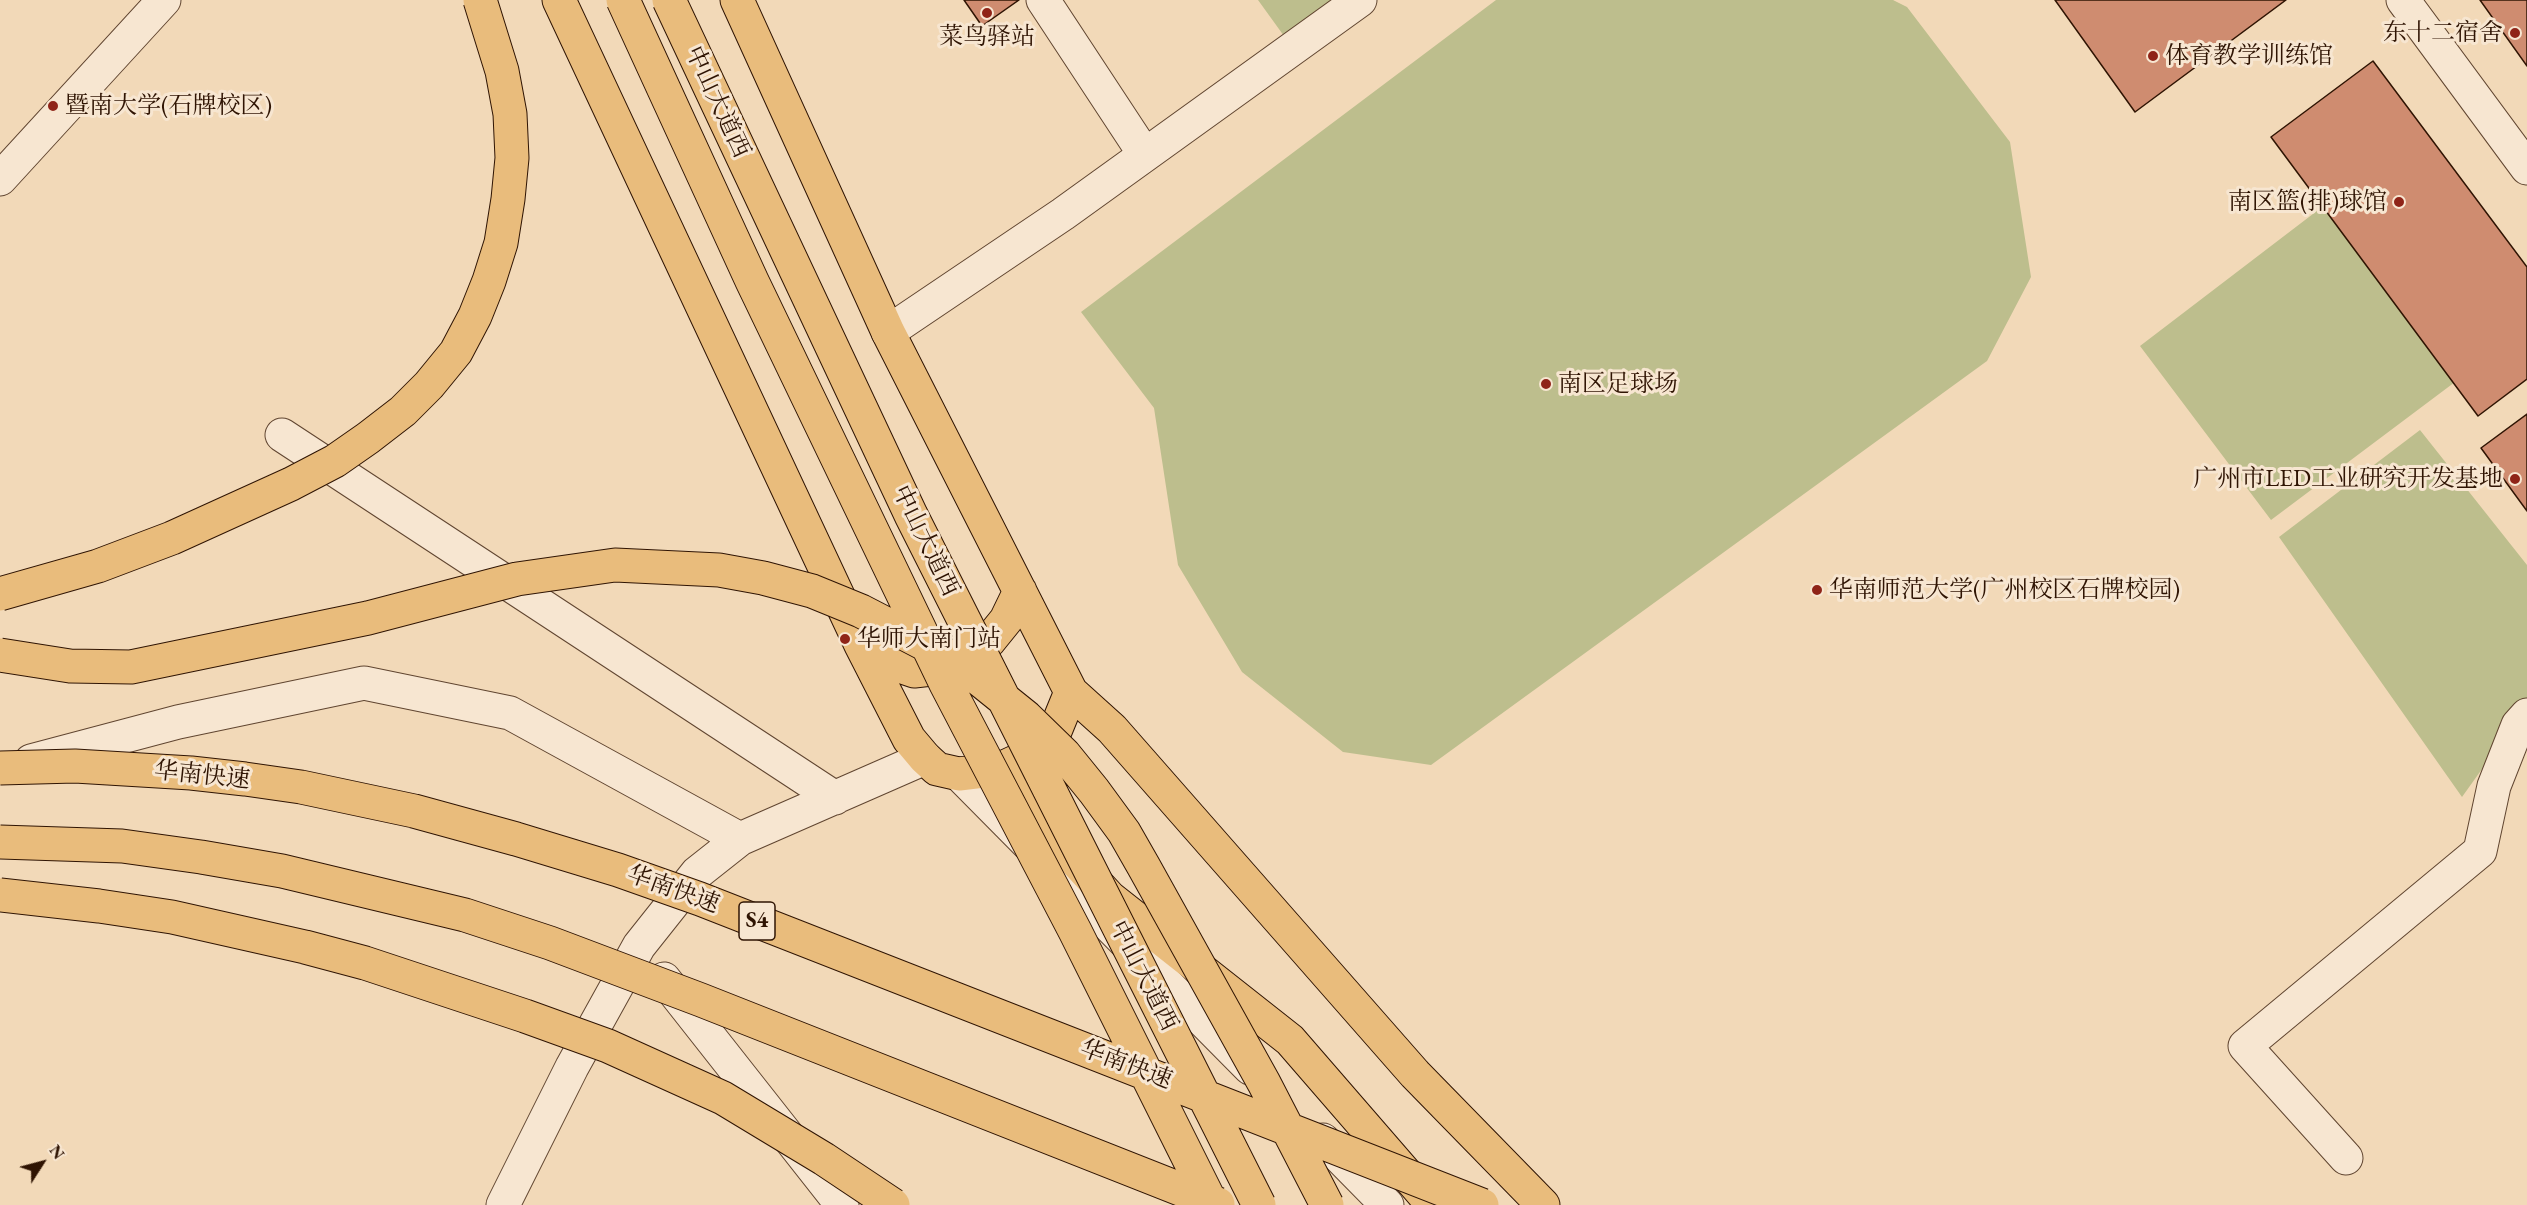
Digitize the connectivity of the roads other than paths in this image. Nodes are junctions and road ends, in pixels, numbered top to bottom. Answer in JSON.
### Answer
{"nodes":[{"id":1,"x":164,"y":0,"type":"edge"},
{"id":2,"x":480,"y":0,"type":"edge"},
{"id":3,"x":559,"y":0,"type":"edge"},
{"id":4,"x":623,"y":0,"type":"edge"},
{"id":5,"x":669,"y":0,"type":"edge"},
{"id":6,"x":736,"y":0,"type":"edge"},
{"id":7,"x":1043,"y":0,"type":"edge"},
{"id":8,"x":1360,"y":0,"type":"edge"},
{"id":9,"x":2403,"y":0,"type":"edge"},
{"id":10,"x":1145,"y":155,"type":"junction"},
{"id":11,"x":2527,"y":168,"type":"edge"},
{"id":12,"x":0,"y":180,"type":"edge"},
{"id":13,"x":888,"y":332,"type":"junction"},
{"id":14,"x":282,"y":435,"type":"dead end"},
{"id":15,"x":1020,"y":591,"type":"junction"},
{"id":16,"x":0,"y":594,"type":"edge"},
{"id":17,"x":861,"y":645,"type":"junction"},
{"id":18,"x":0,"y":655,"type":"edge"},
{"id":19,"x":1071,"y":692,"type":"junction"},
{"id":20,"x":2527,"y":716,"type":"edge"},
{"id":21,"x":925,"y":758,"type":"junction"},
{"id":22,"x":0,"y":768,"type":"edge"},
{"id":23,"x":1000,"y":769,"type":"junction"},
{"id":24,"x":959,"y":774,"type":"junction"},
{"id":25,"x":835,"y":798,"type":"junction"},
{"id":26,"x":740,"y":839,"type":"junction"},
{"id":27,"x":0,"y":842,"type":"edge"},
{"id":28,"x":0,"y":895,"type":"edge"},
{"id":29,"x":639,"y":946,"type":"junction"},
{"id":30,"x":2346,"y":1158,"type":"dead end"},
{"id":31,"x":503,"y":1205,"type":"edge"},
{"id":32,"x":842,"y":1205,"type":"edge"},
{"id":33,"x":893,"y":1205,"type":"edge"},
{"id":34,"x":1212,"y":1205,"type":"edge"},
{"id":35,"x":1222,"y":1205,"type":"edge"},
{"id":36,"x":1259,"y":1205,"type":"edge"},
{"id":37,"x":1327,"y":1205,"type":"edge"},
{"id":38,"x":1387,"y":1205,"type":"edge"},
{"id":39,"x":1433,"y":1205,"type":"edge"},
{"id":40,"x":1482,"y":1205,"type":"edge"},
{"id":41,"x":1543,"y":1205,"type":"edge"}],
"edges":[{"from":1,"to":12,"type":"street"},
{"from":2,"to":16,"type":"main road","bridge":true},
{"from":3,"to":17,"type":"main road"},
{"from":4,"to":34,"type":"main road","name":"中山大道西","bridge":true},
{"from":5,"to":36,"type":"main road","name":"中山大道西","bridge":true},
{"from":6,"to":13,"type":"main road"},
{"from":7,"to":10,"type":"street"},
{"from":8,"to":10,"type":"street"},
{"from":9,"to":11,"type":"street"},
{"from":10,"to":13,"type":"street"},
{"from":13,"to":15,"type":"main road"},
{"from":14,"to":25,"type":"street"},
{"from":15,"to":17,"type":"main road"},
{"from":15,"to":19,"type":"main road"},
{"from":17,"to":21,"type":"main road"},
{"from":18,"to":37,"type":"main road","bridge":true},
{"from":19,"to":23,"type":"main road"},
{"from":19,"to":41,"type":"main road"},
{"from":20,"to":30,"type":"street"},
{"from":21,"to":24,"type":"main road"},
{"from":21,"to":25,"type":"street"},
{"from":22,"to":26,"type":"street"},
{"from":22,"to":40,"type":"main road","name":"华南快速","number":"S4","bridge":true},
{"from":23,"to":24,"type":"main road"},
{"from":23,"to":39,"type":"main road"},
{"from":24,"to":38,"type":"street"},
{"from":25,"to":26,"type":"street"},
{"from":26,"to":29,"type":"street"},
{"from":27,"to":35,"type":"main road","bridge":true},
{"from":28,"to":33,"type":"main road","bridge":true},
{"from":29,"to":31,"type":"street"},
{"from":29,"to":32,"type":"street"}]}
